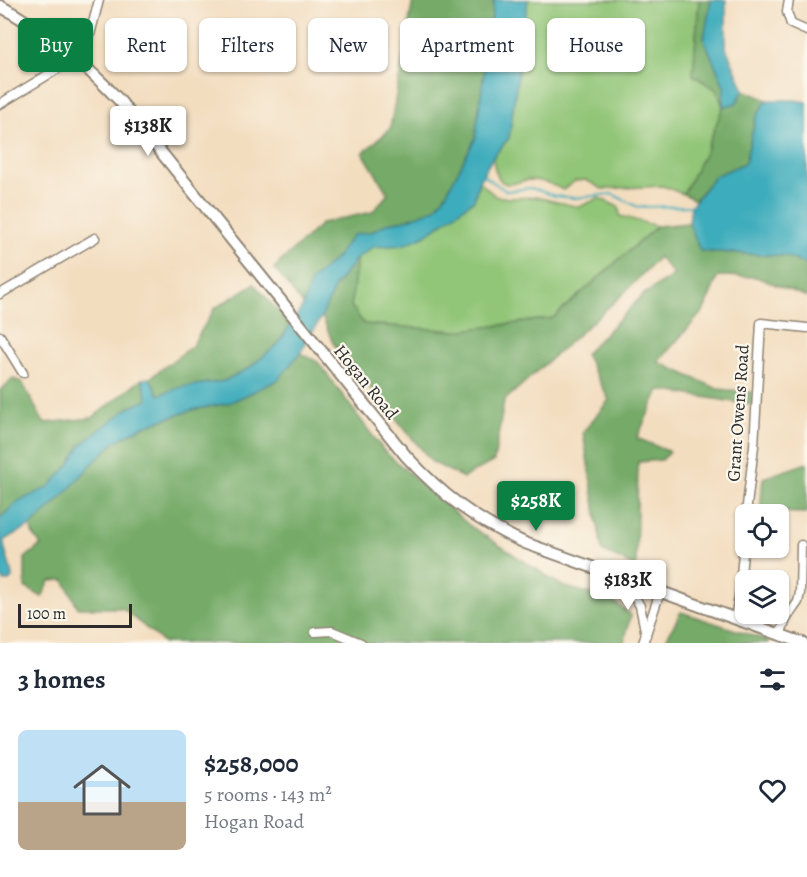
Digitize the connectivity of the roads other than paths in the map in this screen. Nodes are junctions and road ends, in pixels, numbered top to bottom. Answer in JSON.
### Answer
{"nodes":[{"id":1,"x":99,"y":0,"type":"edge"},
{"id":2,"x":789,"y":0,"type":"edge"},
{"id":3,"x":5,"y":5,"type":"edge"},
{"id":4,"x":23,"y":18,"type":"edge"},
{"id":5,"x":93,"y":23,"type":"edge"},
{"id":6,"x":807,"y":31,"type":"edge"},
{"id":7,"x":52,"y":72,"type":"edge"},
{"id":8,"x":91,"y":72,"type":"edge"},
{"id":9,"x":0,"y":104,"type":"edge"},
{"id":10,"x":95,"y":238,"type":"dead end"},
{"id":11,"x":0,"y":294,"type":"edge"},
{"id":12,"x":807,"y":328,"type":"edge"},
{"id":13,"x":0,"y":336,"type":"edge"},
{"id":14,"x":22,"y":373,"type":"dead end"},
{"id":15,"x":747,"y":504,"type":"edge"},
{"id":16,"x":801,"y":546,"type":"dead end"},
{"id":17,"x":804,"y":564,"type":"edge"},
{"id":18,"x":625,"y":580,"type":"junction"},
{"id":19,"x":660,"y":592,"type":"junction"},
{"id":20,"x":735,"y":619,"type":"edge"},
{"id":21,"x":749,"y":624,"type":"edge"},
{"id":22,"x":315,"y":632,"type":"dead end"},
{"id":23,"x":780,"y":635,"type":"junction"},
{"id":24,"x":644,"y":639,"type":"edge"},
{"id":25,"x":361,"y":643,"type":"edge"},
{"id":26,"x":803,"y":643,"type":"edge"}],
"edges":[{"from":1,"to":5,"type":"street"},
{"from":2,"to":6,"type":"street"},
{"from":3,"to":4,"type":"main road","name":"Hogan Road"},
{"from":7,"to":9,"type":"street"},
{"from":8,"to":18,"type":"main road","name":"Hogan Road"},
{"from":10,"to":11,"type":"street"},
{"from":12,"to":15,"type":"street","name":"Grant Owens Road"},
{"from":13,"to":14,"type":"street"},
{"from":16,"to":17,"type":"street"},
{"from":17,"to":23,"type":"street"},
{"from":18,"to":19,"type":"main road","name":"Hogan Road"},
{"from":18,"to":24,"type":"street"},
{"from":19,"to":20,"type":"main road","name":"Hogan Road"},
{"from":19,"to":24,"type":"street"},
{"from":21,"to":23,"type":"main road","name":"Hogan Road"},
{"from":22,"to":25,"type":"street"},
{"from":23,"to":26,"type":"main road","name":"Hogan Road"}]}
